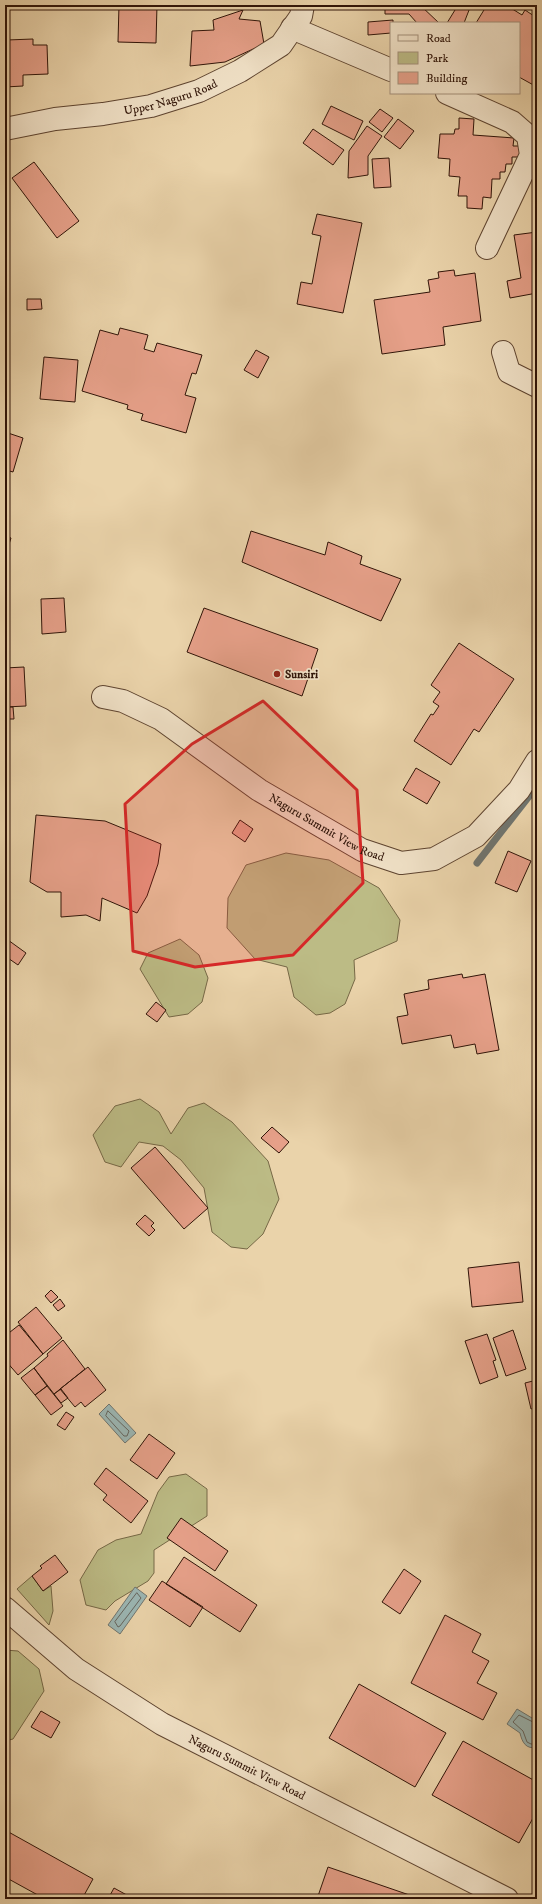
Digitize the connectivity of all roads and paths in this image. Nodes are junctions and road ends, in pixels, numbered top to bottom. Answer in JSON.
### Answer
{"nodes":[{"id":1,"x":303,"y":5,"type":"edge"},
{"id":2,"x":292,"y":28,"type":"junction"},
{"id":3,"x":390,"y":70,"type":"edge"},
{"id":4,"x":449,"y":94,"type":"edge"},
{"id":5,"x":5,"y":129,"type":"edge"},
{"id":6,"x":487,"y":248,"type":"dead end"},
{"id":7,"x":503,"y":352,"type":"dead end"},
{"id":8,"x":537,"y":386,"type":"edge"},
{"id":9,"x":103,"y":697,"type":"dead end"},
{"id":10,"x":537,"y":761,"type":"edge"},
{"id":11,"x":5,"y":1608,"type":"edge"},
{"id":12,"x":507,"y":1899,"type":"edge"}],
"edges":[{"from":1,"to":2,"type":"street","name":"Upper Naguru Road"},
{"from":2,"to":3,"type":"street"},
{"from":2,"to":5,"type":"street","name":"Upper Naguru Road"},
{"from":4,"to":6,"type":"street"},
{"from":7,"to":8,"type":"street"},
{"from":9,"to":10,"type":"street","name":"Naguru Summit View Road"},
{"from":11,"to":12,"type":"street","name":"Naguru Summit View Road"}]}
